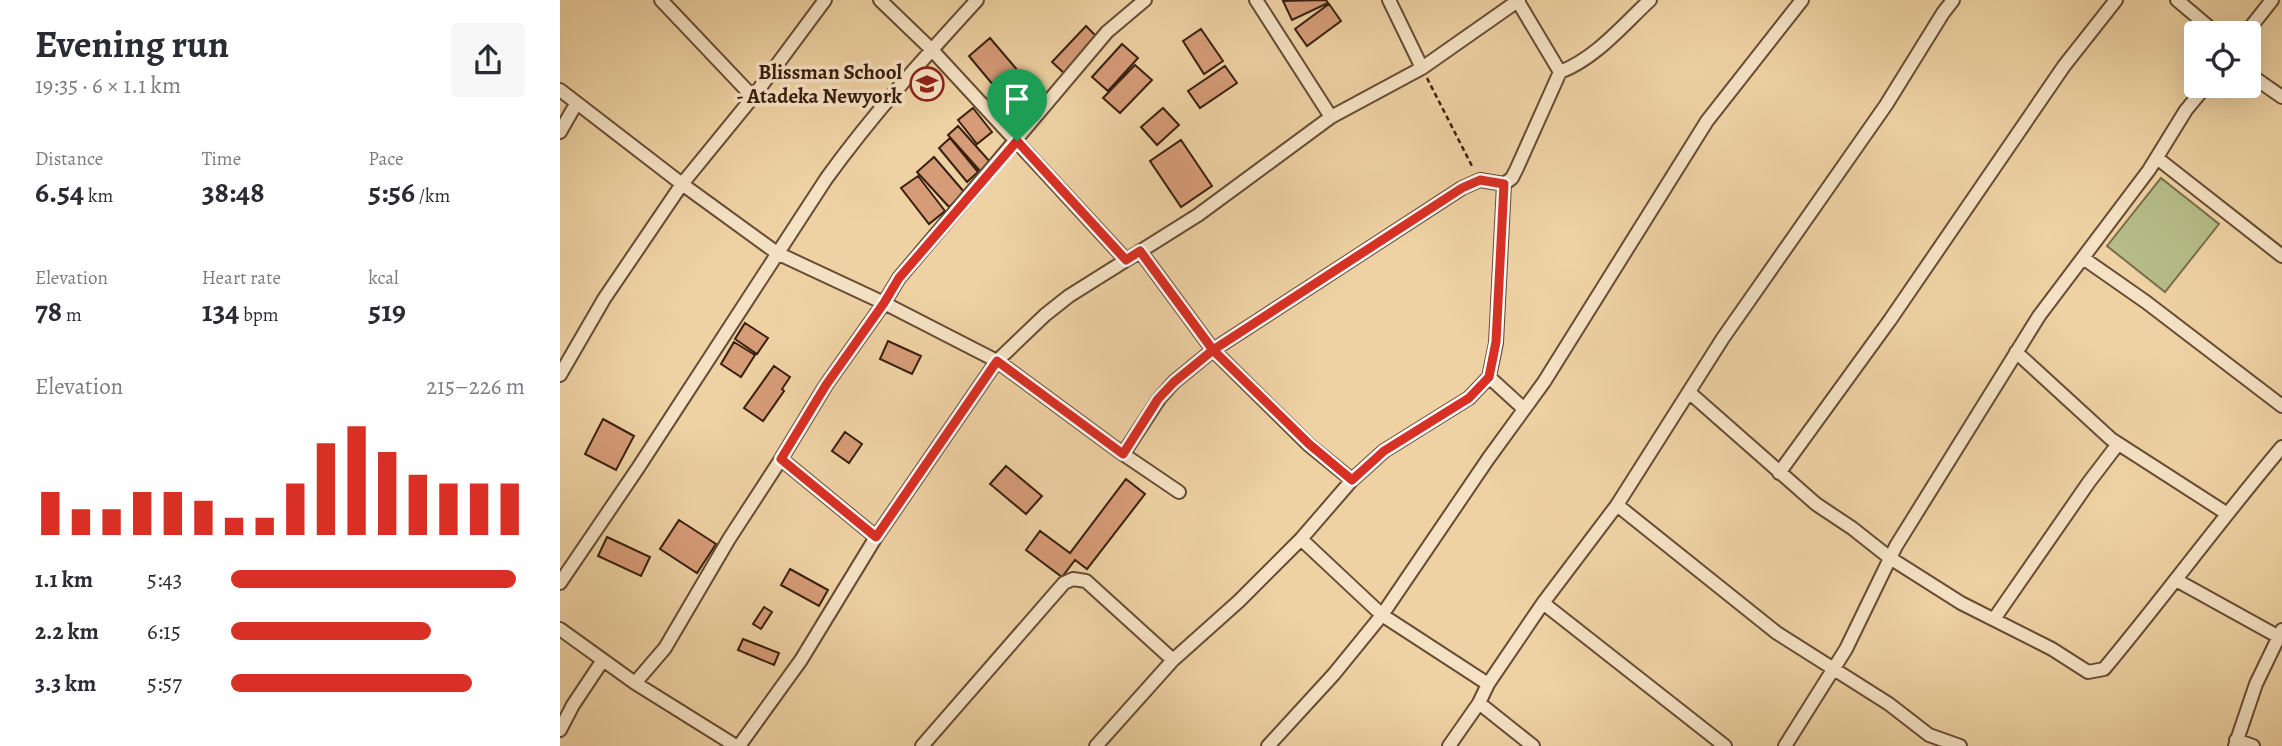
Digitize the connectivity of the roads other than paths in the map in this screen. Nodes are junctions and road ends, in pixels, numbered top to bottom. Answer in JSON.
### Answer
{"nodes":[{"id":1,"x":661,"y":0,"type":"edge"},
{"id":2,"x":825,"y":0,"type":"edge"},
{"id":3,"x":880,"y":0,"type":"edge"},
{"id":4,"x":977,"y":0,"type":"edge"},
{"id":5,"x":1145,"y":0,"type":"edge"},
{"id":6,"x":1256,"y":0,"type":"edge"},
{"id":7,"x":1389,"y":0,"type":"edge"},
{"id":8,"x":1518,"y":0,"type":"edge"},
{"id":9,"x":1650,"y":0,"type":"edge"},
{"id":10,"x":1802,"y":0,"type":"edge"},
{"id":11,"x":1954,"y":0,"type":"edge"},
{"id":12,"x":2116,"y":0,"type":"edge"},
{"id":13,"x":2177,"y":0,"type":"edge"},
{"id":14,"x":2272,"y":0,"type":"edge"},
{"id":15,"x":2202,"y":21,"type":"edge"},
{"id":16,"x":2255,"y":21,"type":"edge"},
{"id":17,"x":932,"y":50,"type":"junction"},
{"id":18,"x":1422,"y":68,"type":"junction"},
{"id":19,"x":1560,"y":72,"type":"junction"},
{"id":20,"x":2261,"y":82,"type":"edge"},
{"id":21,"x":560,"y":90,"type":"edge"},
{"id":22,"x":754,"y":97,"type":"junction"},
{"id":23,"x":2282,"y":97,"type":"edge"},
{"id":24,"x":2196,"y":98,"type":"edge"},
{"id":25,"x":576,"y":104,"type":"junction"},
{"id":26,"x":1331,"y":117,"type":"junction"},
{"id":27,"x":560,"y":132,"type":"edge"},
{"id":28,"x":1017,"y":141,"type":"junction"},
{"id":29,"x":2157,"y":158,"type":"junction"},
{"id":30,"x":682,"y":184,"type":"junction"},
{"id":31,"x":1504,"y":184,"type":"junction"},
{"id":32,"x":1140,"y":251,"type":"junction"},
{"id":33,"x":777,"y":253,"type":"junction"},
{"id":34,"x":2282,"y":256,"type":"edge"},
{"id":35,"x":2083,"y":258,"type":"junction"},
{"id":36,"x":1126,"y":260,"type":"junction"},
{"id":37,"x":884,"y":303,"type":"junction"},
{"id":38,"x":1213,"y":350,"type":"junction"},
{"id":39,"x":2016,"y":352,"type":"junction"},
{"id":40,"x":997,"y":361,"type":"junction"},
{"id":41,"x":560,"y":375,"type":"edge"},
{"id":42,"x":1489,"y":377,"type":"junction"},
{"id":43,"x":1690,"y":393,"type":"junction"},
{"id":44,"x":2282,"y":406,"type":"edge"},
{"id":45,"x":1523,"y":408,"type":"junction"},
{"id":46,"x":2118,"y":444,"type":"junction"},
{"id":47,"x":2282,"y":447,"type":"edge"},
{"id":48,"x":1123,"y":454,"type":"junction"},
{"id":49,"x":781,"y":459,"type":"junction"},
{"id":50,"x":1779,"y":473,"type":"junction"},
{"id":51,"x":1352,"y":480,"type":"junction"},
{"id":52,"x":1179,"y":492,"type":"dead end"},
{"id":53,"x":1617,"y":505,"type":"junction"},
{"id":54,"x":2226,"y":513,"type":"junction"},
{"id":55,"x":876,"y":537,"type":"junction"},
{"id":56,"x":1301,"y":539,"type":"junction"},
{"id":57,"x":1890,"y":558,"type":"junction"},
{"id":58,"x":2176,"y":580,"type":"junction"},
{"id":59,"x":560,"y":583,"type":"edge"},
{"id":60,"x":1543,"y":603,"type":"junction"},
{"id":61,"x":1382,"y":615,"type":"junction"},
{"id":62,"x":1994,"y":619,"type":"junction"},
{"id":63,"x":560,"y":629,"type":"edge"},
{"id":64,"x":2280,"y":633,"type":"edge"},
{"id":65,"x":603,"y":660,"type":"junction"},
{"id":66,"x":1173,"y":660,"type":"junction"},
{"id":67,"x":1833,"y":668,"type":"junction"},
{"id":68,"x":635,"y":683,"type":"junction"},
{"id":69,"x":1488,"y":684,"type":"junction"},
{"id":70,"x":1479,"y":703,"type":"junction"},
{"id":71,"x":560,"y":730,"type":"edge"},
{"id":72,"x":1926,"y":740,"type":"edge"},
{"id":73,"x":2236,"y":743,"type":"edge"},
{"id":74,"x":737,"y":746,"type":"edge"},
{"id":75,"x":922,"y":746,"type":"edge"},
{"id":76,"x":1096,"y":746,"type":"edge"},
{"id":77,"x":1268,"y":746,"type":"edge"},
{"id":78,"x":1449,"y":746,"type":"edge"},
{"id":79,"x":1533,"y":746,"type":"edge"},
{"id":80,"x":1725,"y":746,"type":"edge"},
{"id":81,"x":1785,"y":746,"type":"edge"},
{"id":82,"x":1960,"y":746,"type":"edge"},
{"id":83,"x":2253,"y":746,"type":"edge"}],
"edges":[{"from":1,"to":22,"type":"street"},
{"from":2,"to":22,"type":"street"},
{"from":3,"to":17,"type":"street"},
{"from":4,"to":17,"type":"street"},
{"from":5,"to":28,"type":"street"},
{"from":6,"to":26,"type":"street"},
{"from":7,"to":18,"type":"street"},
{"from":8,"to":18,"type":"street"},
{"from":8,"to":19,"type":"street"},
{"from":9,"to":19,"type":"street"},
{"from":10,"to":45,"type":"street"},
{"from":11,"to":43,"type":"street"},
{"from":12,"to":50,"type":"street"},
{"from":13,"to":15,"type":"street"},
{"from":14,"to":16,"type":"street"},
{"from":17,"to":28,"type":"street"},
{"from":17,"to":33,"type":"street"},
{"from":18,"to":26,"type":"street"},
{"from":19,"to":31,"type":"street"},
{"from":20,"to":23,"type":"street"},
{"from":21,"to":25,"type":"street"},
{"from":22,"to":30,"type":"street"},
{"from":24,"to":29,"type":"street"},
{"from":25,"to":27,"type":"street"},
{"from":25,"to":30,"type":"street"},
{"from":26,"to":32,"type":"street"},
{"from":28,"to":36,"type":"street"},
{"from":28,"to":37,"type":"street"},
{"from":29,"to":34,"type":"street"},
{"from":29,"to":35,"type":"street"},
{"from":30,"to":33,"type":"street"},
{"from":30,"to":41,"type":"street"},
{"from":31,"to":38,"type":"street"},
{"from":31,"to":42,"type":"street"},
{"from":32,"to":36,"type":"street"},
{"from":32,"to":38,"type":"street"},
{"from":33,"to":37,"type":"street"},
{"from":33,"to":59,"type":"street"},
{"from":35,"to":39,"type":"street"},
{"from":35,"to":44,"type":"street"},
{"from":36,"to":40,"type":"street"},
{"from":37,"to":40,"type":"street"},
{"from":37,"to":49,"type":"street"},
{"from":38,"to":48,"type":"street"},
{"from":38,"to":51,"type":"street"},
{"from":39,"to":46,"type":"street"},
{"from":39,"to":57,"type":"street"},
{"from":40,"to":48,"type":"street"},
{"from":40,"to":55,"type":"street"},
{"from":42,"to":45,"type":"street"},
{"from":42,"to":51,"type":"street"},
{"from":43,"to":50,"type":"street"},
{"from":43,"to":53,"type":"street"},
{"from":45,"to":61,"type":"street"},
{"from":46,"to":54,"type":"street"},
{"from":46,"to":62,"type":"street"},
{"from":47,"to":54,"type":"street"},
{"from":48,"to":52,"type":"street"},
{"from":49,"to":55,"type":"street"},
{"from":49,"to":68,"type":"street"},
{"from":50,"to":57,"type":"street"},
{"from":51,"to":56,"type":"street"},
{"from":53,"to":60,"type":"street"},
{"from":53,"to":67,"type":"street"},
{"from":54,"to":58,"type":"street"},
{"from":55,"to":74,"type":"street"},
{"from":56,"to":61,"type":"street"},
{"from":56,"to":66,"type":"street"},
{"from":57,"to":62,"type":"street"},
{"from":57,"to":67,"type":"street"},
{"from":58,"to":62,"type":"street"},
{"from":58,"to":64,"type":"street"},
{"from":60,"to":69,"type":"street"},
{"from":60,"to":80,"type":"street"},
{"from":61,"to":69,"type":"street"},
{"from":61,"to":77,"type":"street"},
{"from":63,"to":65,"type":"street"},
{"from":64,"to":73,"type":"street"},
{"from":65,"to":68,"type":"street"},
{"from":65,"to":71,"type":"street"},
{"from":66,"to":75,"type":"street"},
{"from":66,"to":76,"type":"street"},
{"from":67,"to":72,"type":"street"},
{"from":67,"to":81,"type":"street"},
{"from":68,"to":74,"type":"street"},
{"from":69,"to":70,"type":"street"},
{"from":70,"to":78,"type":"street"},
{"from":70,"to":79,"type":"street"},
{"from":72,"to":82,"type":"street"},
{"from":73,"to":83,"type":"street"}]}
